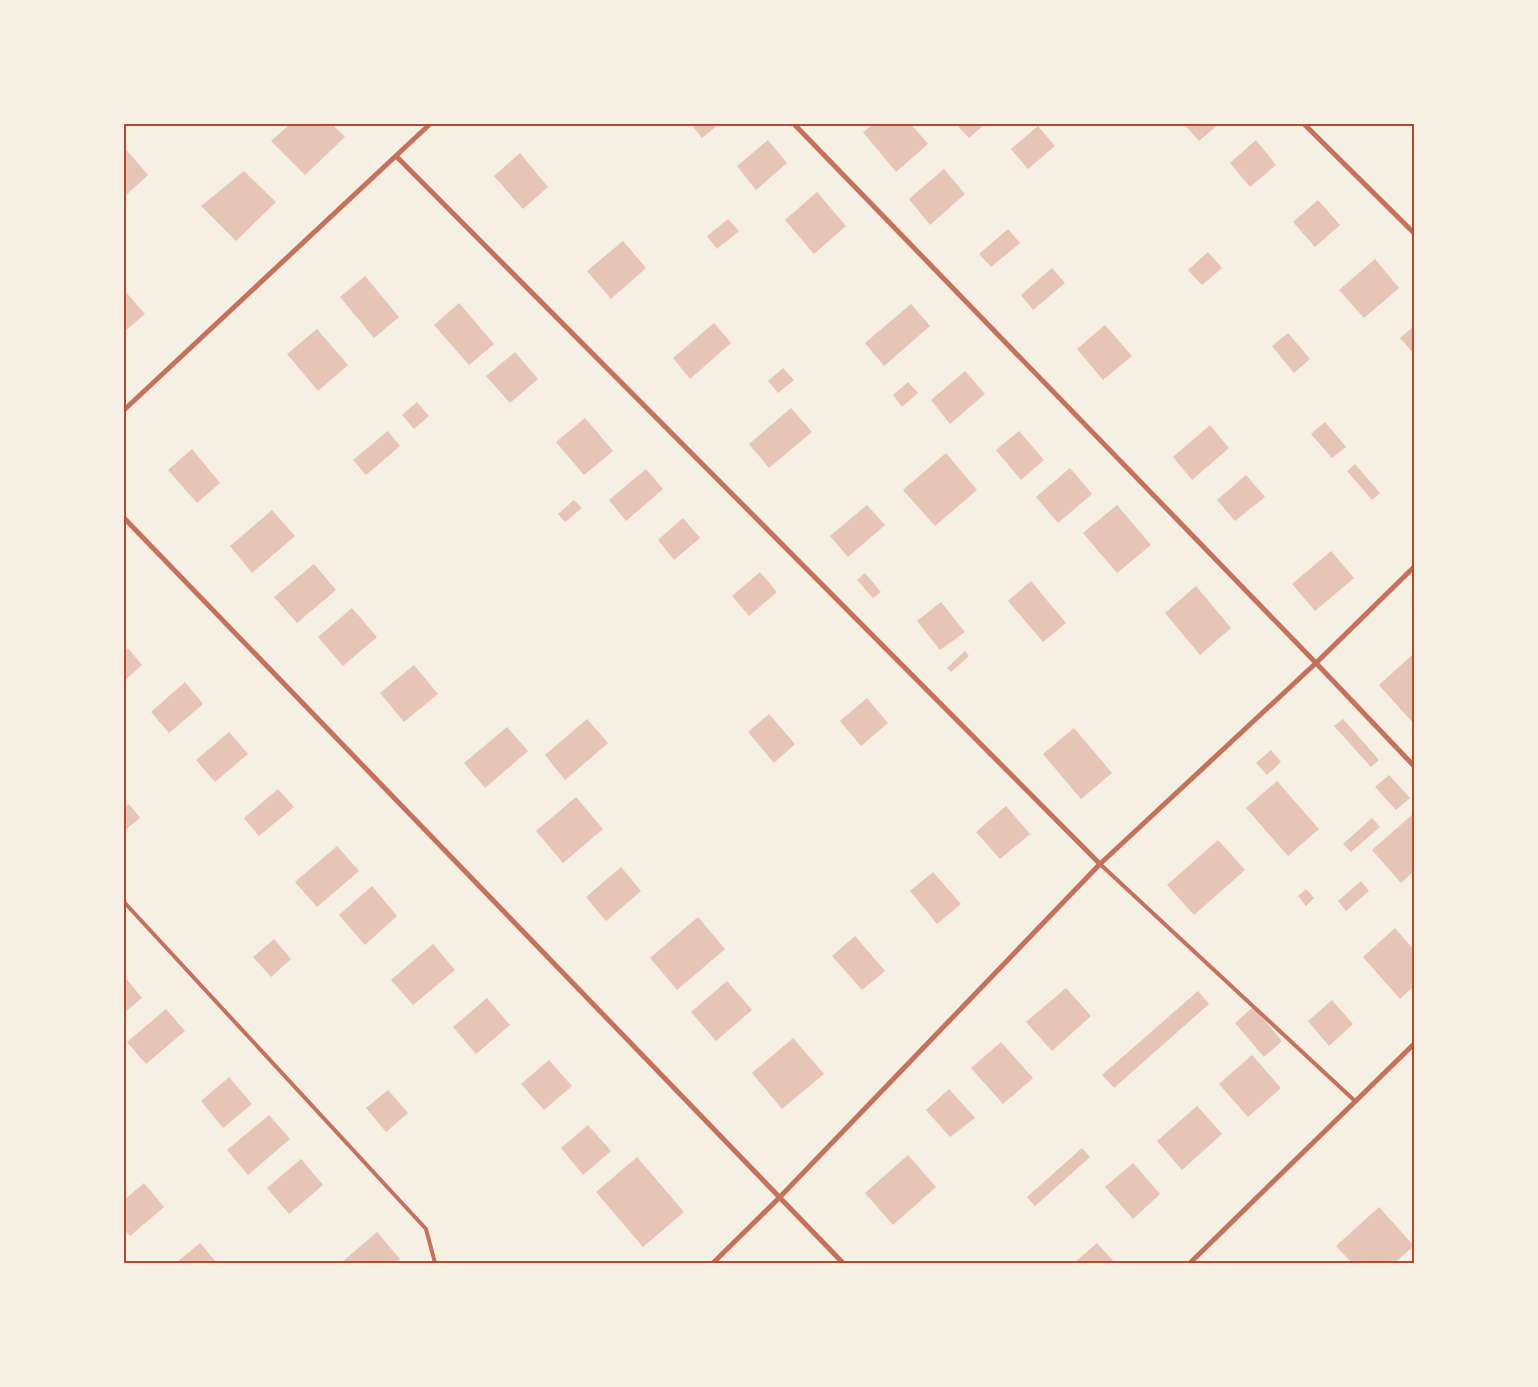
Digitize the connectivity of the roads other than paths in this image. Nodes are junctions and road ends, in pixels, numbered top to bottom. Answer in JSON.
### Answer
{"nodes":[{"id":1,"x":430,"y":124,"type":"edge"},
{"id":2,"x":794,"y":124,"type":"edge"},
{"id":3,"x":1304,"y":124,"type":"edge"},
{"id":4,"x":396,"y":156,"type":"junction"},
{"id":5,"x":1414,"y":233,"type":"edge"},
{"id":6,"x":124,"y":410,"type":"edge"},
{"id":7,"x":124,"y":518,"type":"edge"},
{"id":8,"x":1414,"y":567,"type":"edge"},
{"id":9,"x":1316,"y":663,"type":"junction"},
{"id":10,"x":1414,"y":766,"type":"edge"},
{"id":11,"x":1100,"y":864,"type":"junction"},
{"id":12,"x":124,"y":902,"type":"edge"},
{"id":13,"x":1414,"y":1044,"type":"edge"},
{"id":14,"x":1355,"y":1101,"type":"junction"},
{"id":15,"x":780,"y":1198,"type":"junction"},
{"id":16,"x":435,"y":1263,"type":"edge"},
{"id":17,"x":713,"y":1263,"type":"edge"},
{"id":18,"x":844,"y":1263,"type":"edge"},
{"id":19,"x":1190,"y":1263,"type":"edge"}],
"edges":[{"from":1,"to":4,"type":"street"},
{"from":2,"to":9,"type":"street"},
{"from":3,"to":5,"type":"street"},
{"from":4,"to":6,"type":"street"},
{"from":4,"to":11,"type":"street"},
{"from":7,"to":15,"type":"street"},
{"from":8,"to":9,"type":"street"},
{"from":9,"to":10,"type":"street"},
{"from":9,"to":11,"type":"street"},
{"from":11,"to":14,"type":"lane"},
{"from":11,"to":15,"type":"street"},
{"from":12,"to":16,"type":"lane"},
{"from":13,"to":14,"type":"street"},
{"from":14,"to":19,"type":"street"},
{"from":15,"to":17,"type":"street"},
{"from":15,"to":18,"type":"street"}]}
